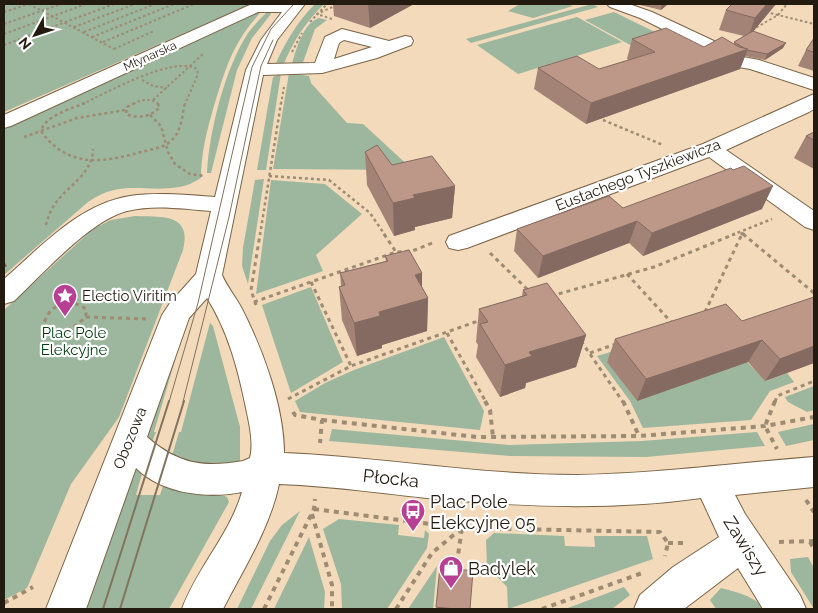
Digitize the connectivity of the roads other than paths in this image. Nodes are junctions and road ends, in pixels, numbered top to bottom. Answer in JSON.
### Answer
{"nodes":[{"id":1,"x":615,"y":4,"type":"edge"},
{"id":2,"x":295,"y":6,"type":"edge"},
{"id":3,"x":322,"y":68,"type":"junction"},
{"id":4,"x":255,"y":70,"type":"junction"},
{"id":5,"x":814,"y":84,"type":"edge"},
{"id":6,"x":814,"y":100,"type":"edge"},
{"id":7,"x":4,"y":122,"type":"edge"},
{"id":8,"x":711,"y":149,"type":"junction"},
{"id":9,"x":225,"y":205,"type":"junction"},
{"id":10,"x":814,"y":222,"type":"edge"},
{"id":11,"x":458,"y":242,"type":"road end"},
{"id":12,"x":209,"y":275,"type":"junction"},
{"id":13,"x":4,"y":294,"type":"edge"},
{"id":14,"x":244,"y":310,"type":"junction"},
{"id":15,"x":163,"y":317,"type":"junction"},
{"id":16,"x":129,"y":442,"type":"junction"},
{"id":17,"x":264,"y":468,"type":"junction"},
{"id":18,"x":814,"y":472,"type":"edge"},
{"id":19,"x":711,"y":481,"type":"junction"},
{"id":20,"x":743,"y":542,"type":"junction"},
{"id":21,"x":66,"y":609,"type":"edge"},
{"id":22,"x":202,"y":609,"type":"edge"},
{"id":23,"x":654,"y":609,"type":"edge"},
{"id":24,"x":786,"y":609,"type":"edge"}],
"edges":[{"from":1,"to":5,"type":"street"},
{"from":2,"to":4,"type":"street","name":"Obozowa"},
{"from":2,"to":7,"type":"street","name":"Młynarska"},
{"from":3,"to":3,"type":"street"},
{"from":3,"to":4,"type":"street"},
{"from":4,"to":9,"type":"street","name":"Obozowa"},
{"from":6,"to":8,"type":"street","name":"Eustachego Tyszkiewicza"},
{"from":8,"to":10,"type":"street"},
{"from":8,"to":11,"type":"street","name":"Eustachego Tyszkiewicza"},
{"from":9,"to":12,"type":"street","name":"Obozowa"},
{"from":9,"to":13,"type":"street"},
{"from":12,"to":14,"type":"street"},
{"from":12,"to":15,"type":"street","name":"Obozowa"},
{"from":14,"to":15,"type":"street"},
{"from":14,"to":17,"type":"street"},
{"from":15,"to":16,"type":"street","name":"Obozowa"},
{"from":16,"to":17,"type":"street","name":"Płocka"},
{"from":16,"to":21,"type":"street","name":"Obozowa"},
{"from":17,"to":19,"type":"street","name":"Płocka"},
{"from":17,"to":22,"type":"street"},
{"from":18,"to":19,"type":"street","name":"Płocka"},
{"from":19,"to":20,"type":"street","name":"Zawiszy"},
{"from":20,"to":23,"type":"street"},
{"from":20,"to":24,"type":"street","name":"Zawiszy"}]}
